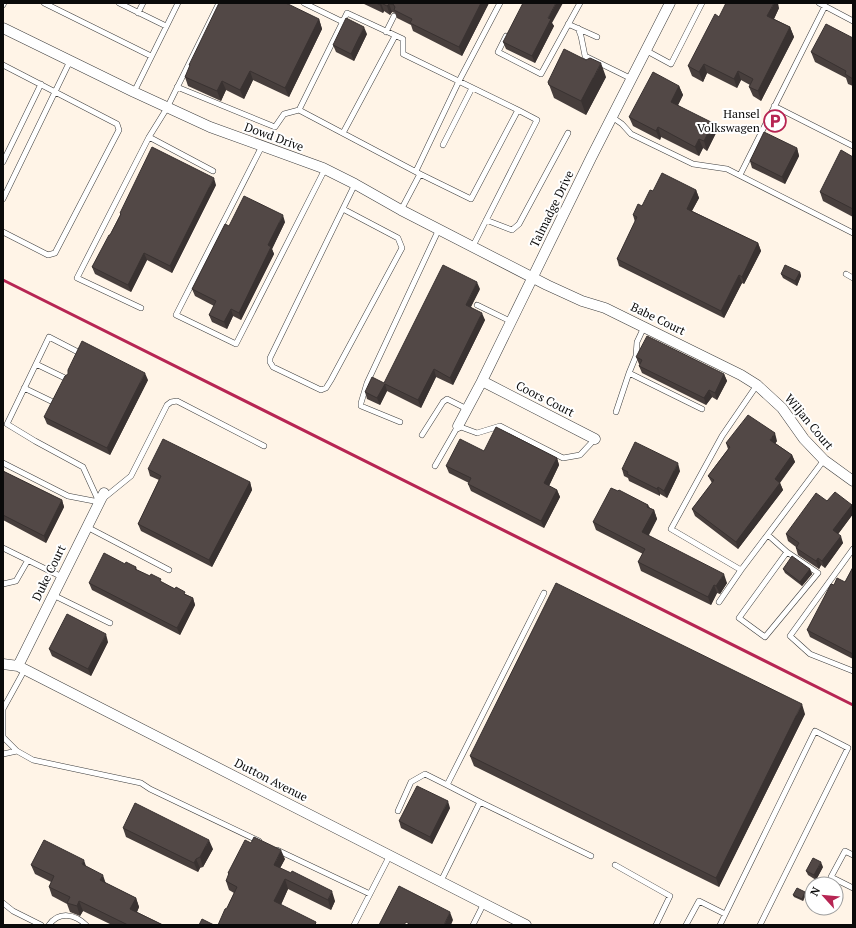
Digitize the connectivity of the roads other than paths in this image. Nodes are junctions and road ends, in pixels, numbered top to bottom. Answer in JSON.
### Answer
{"nodes":[{"id":1,"x":44,"y":3,"type":"edge"},
{"id":2,"x":119,"y":3,"type":"edge"},
{"id":3,"x":143,"y":3,"type":"edge"},
{"id":4,"x":178,"y":3,"type":"edge"},
{"id":5,"x":219,"y":3,"type":"edge"},
{"id":6,"x":304,"y":3,"type":"edge"},
{"id":7,"x":500,"y":3,"type":"edge"},
{"id":8,"x":580,"y":3,"type":"edge"},
{"id":9,"x":670,"y":3,"type":"edge"},
{"id":10,"x":702,"y":3,"type":"edge"},
{"id":11,"x":819,"y":3,"type":"edge"},
{"id":12,"x":824,"y":6,"type":"junction"},
{"id":13,"x":138,"y":12,"type":"junction"},
{"id":14,"x":394,"y":16,"type":"edge"},
{"id":15,"x":853,"y":21,"type":"edge"},
{"id":16,"x":343,"y":22,"type":"junction"},
{"id":17,"x":568,"y":24,"type":"junction"},
{"id":18,"x":166,"y":26,"type":"junction"},
{"id":19,"x":3,"y":28,"type":"edge"},
{"id":20,"x":578,"y":28,"type":"junction"},
{"id":21,"x":509,"y":31,"type":"edge"},
{"id":22,"x":386,"y":32,"type":"junction"},
{"id":23,"x":395,"y":36,"type":"junction"},
{"id":24,"x":598,"y":37,"type":"dead end"},
{"id":25,"x":646,"y":50,"type":"junction"},
{"id":26,"x":151,"y":56,"type":"junction"},
{"id":27,"x":70,"y":61,"type":"junction"},
{"id":28,"x":3,"y":65,"type":"edge"},
{"id":29,"x":632,"y":79,"type":"junction"},
{"id":30,"x":459,"y":81,"type":"junction"},
{"id":31,"x":41,"y":84,"type":"junction"},
{"id":32,"x":177,"y":87,"type":"junction"},
{"id":33,"x":472,"y":88,"type":"junction"},
{"id":34,"x":55,"y":92,"type":"junction"},
{"id":35,"x":134,"y":92,"type":"junction"},
{"id":36,"x":774,"y":106,"type":"junction"},
{"id":37,"x":167,"y":108,"type":"junction"},
{"id":38,"x":299,"y":110,"type":"junction"},
{"id":39,"x":518,"y":110,"type":"junction"},
{"id":40,"x":612,"y":118,"type":"junction"},
{"id":41,"x":343,"y":133,"type":"junction"},
{"id":42,"x":568,"y":133,"type":"dead end"},
{"id":43,"x":149,"y":137,"type":"junction"},
{"id":44,"x":443,"y":145,"type":"dead end"},
{"id":45,"x":262,"y":146,"type":"junction"},
{"id":46,"x":853,"y":146,"type":"edge"},
{"id":47,"x":3,"y":162,"type":"edge"},
{"id":48,"x":325,"y":169,"type":"junction"},
{"id":49,"x":213,"y":171,"type":"dead end"},
{"id":50,"x":418,"y":172,"type":"junction"},
{"id":51,"x":740,"y":175,"type":"junction"},
{"id":52,"x":355,"y":184,"type":"junction"},
{"id":53,"x":3,"y":200,"type":"edge"},
{"id":54,"x":343,"y":209,"type":"junction"},
{"id":55,"x":401,"y":210,"type":"junction"},
{"id":56,"x":486,"y":220,"type":"junction"},
{"id":57,"x":439,"y":229,"type":"junction"},
{"id":58,"x":3,"y":232,"type":"edge"},
{"id":59,"x":853,"y":232,"type":"edge"},
{"id":60,"x":473,"y":246,"type":"junction"},
{"id":61,"x":846,"y":274,"type":"dead end"},
{"id":62,"x":533,"y":278,"type":"junction"},
{"id":63,"x":853,"y":278,"type":"edge"},
{"id":64,"x":477,"y":305,"type":"dead end"},
{"id":65,"x":140,"y":308,"type":"dead end"},
{"id":66,"x":512,"y":322,"type":"junction"},
{"id":67,"x":644,"y":326,"type":"junction"},
{"id":68,"x":78,"y":352,"type":"edge"},
{"id":69,"x":36,"y":364,"type":"junction"},
{"id":70,"x":629,"y":373,"type":"junction"},
{"id":71,"x":67,"y":379,"type":"edge"},
{"id":72,"x":482,"y":381,"type":"junction"},
{"id":73,"x":757,"y":385,"type":"junction"},
{"id":74,"x":24,"y":388,"type":"junction"},
{"id":75,"x":766,"y":393,"type":"joint"},
{"id":76,"x":53,"y":402,"type":"edge"},
{"id":77,"x":467,"y":409,"type":"junction"},
{"id":78,"x":702,"y":409,"type":"dead end"},
{"id":79,"x":616,"y":412,"type":"dead end"},
{"id":80,"x":400,"y":422,"type":"dead end"},
{"id":81,"x":458,"y":426,"type":"junction"},
{"id":82,"x":422,"y":435,"type":"dead end"},
{"id":83,"x":595,"y":439,"type":"joint"},
{"id":84,"x":264,"y":446,"type":"dead end"},
{"id":85,"x":824,"y":460,"type":"junction"},
{"id":86,"x":3,"y":463,"type":"edge"},
{"id":87,"x":435,"y":466,"type":"dead end"},
{"id":88,"x":853,"y":482,"type":"edge"},
{"id":89,"x":102,"y":497,"type":"junction"},
{"id":90,"x":87,"y":527,"type":"junction"},
{"id":91,"x":768,"y":535,"type":"junction"},
{"id":92,"x":3,"y":548,"type":"edge"},
{"id":93,"x":853,"y":549,"type":"edge"},
{"id":94,"x":787,"y":552,"type":"junction"},
{"id":95,"x":28,"y":560,"type":"junction"},
{"id":96,"x":169,"y":570,"type":"dead end"},
{"id":97,"x":741,"y":570,"type":"junction"},
{"id":98,"x":62,"y":577,"type":"junction"},
{"id":99,"x":3,"y":584,"type":"edge"},
{"id":100,"x":544,"y":593,"type":"dead end"},
{"id":101,"x":53,"y":595,"type":"junction"},
{"id":102,"x":719,"y":602,"type":"dead end"},
{"id":103,"x":110,"y":623,"type":"dead end"},
{"id":104,"x":3,"y":664,"type":"edge"},
{"id":105,"x":22,"y":667,"type":"junction"},
{"id":106,"x":853,"y":671,"type":"edge"},
{"id":107,"x":17,"y":751,"type":"junction"},
{"id":108,"x":3,"y":754,"type":"edge"},
{"id":109,"x":447,"y":785,"type":"junction"},
{"id":110,"x":480,"y":802,"type":"junction"},
{"id":111,"x":398,"y":811,"type":"dead end"},
{"id":112,"x":266,"y":845,"type":"edge"},
{"id":113,"x":273,"y":848,"type":"edge"},
{"id":114,"x":390,"y":855,"type":"junction"},
{"id":115,"x":853,"y":855,"type":"edge"},
{"id":116,"x":591,"y":856,"type":"dead end"},
{"id":117,"x":615,"y":865,"type":"dead end"},
{"id":118,"x":441,"y":881,"type":"junction"},
{"id":119,"x":853,"y":888,"type":"edge"},
{"id":120,"x":370,"y":894,"type":"junction"},
{"id":121,"x":3,"y":903,"type":"edge"},
{"id":122,"x":484,"y":903,"type":"junction"},
{"id":123,"x":726,"y":914,"type":"junction"},
{"id":124,"x":41,"y":925,"type":"edge"},
{"id":125,"x":49,"y":925,"type":"edge"},
{"id":126,"x":86,"y":925,"type":"edge"},
{"id":127,"x":354,"y":925,"type":"edge"},
{"id":128,"x":473,"y":925,"type":"edge"},
{"id":129,"x":526,"y":925,"type":"edge"},
{"id":130,"x":656,"y":925,"type":"edge"},
{"id":131,"x":686,"y":925,"type":"edge"},
{"id":132,"x":720,"y":925,"type":"edge"},
{"id":133,"x":760,"y":925,"type":"edge"}],
"edges":[{"from":1,"to":26,"type":"lane"},
{"from":2,"to":13,"type":"lane"},
{"from":3,"to":13,"type":"lane"},
{"from":4,"to":18,"type":"lane"},
{"from":5,"to":32,"type":"lane"},
{"from":6,"to":16,"type":"lane"},
{"from":7,"to":30,"type":"lane"},
{"from":8,"to":17,"type":"lane"},
{"from":9,"to":25,"type":"street","name":"Talmadge Drive"},
{"from":10,"to":25,"type":"lane"},
{"from":11,"to":12,"type":"lane"},
{"from":12,"to":15,"type":"lane"},
{"from":12,"to":36,"type":"lane"},
{"from":13,"to":18,"type":"lane"},
{"from":14,"to":22,"type":"lane"},
{"from":16,"to":22,"type":"lane"},
{"from":16,"to":38,"type":"lane"},
{"from":17,"to":20,"type":"lane"},
{"from":17,"to":21,"type":"lane"},
{"from":18,"to":26,"type":"lane"},
{"from":19,"to":27,"type":"street","name":"Dowd Drive"},
{"from":20,"to":24,"type":"lane"},
{"from":20,"to":29,"type":"lane"},
{"from":22,"to":23,"type":"lane"},
{"from":23,"to":30,"type":"lane"},
{"from":23,"to":41,"type":"lane"},
{"from":25,"to":29,"type":"street","name":"Talmadge Drive"},
{"from":26,"to":35,"type":"lane"},
{"from":27,"to":34,"type":"lane"},
{"from":27,"to":35,"type":"street","name":"Dowd Drive"},
{"from":28,"to":31,"type":"lane"},
{"from":29,"to":40,"type":"street","name":"Talmadge Drive"},
{"from":30,"to":33,"type":"lane"},
{"from":30,"to":50,"type":"lane"},
{"from":31,"to":34,"type":"lane"},
{"from":31,"to":47,"type":"lane"},
{"from":32,"to":37,"type":"lane"},
{"from":32,"to":38,"type":"lane"},
{"from":33,"to":39,"type":"lane"},
{"from":33,"to":44,"type":"lane"},
{"from":34,"to":53,"type":"lane"},
{"from":34,"to":58,"type":"lane"},
{"from":35,"to":37,"type":"street","name":"Dowd Drive"},
{"from":36,"to":46,"type":"lane"},
{"from":36,"to":51,"type":"lane"},
{"from":37,"to":43,"type":"lane"},
{"from":37,"to":45,"type":"street","name":"Dowd Drive"},
{"from":38,"to":41,"type":"lane"},
{"from":39,"to":50,"type":"lane"},
{"from":39,"to":56,"type":"lane"},
{"from":40,"to":51,"type":"lane"},
{"from":40,"to":62,"type":"street","name":"Talmadge Drive"},
{"from":41,"to":50,"type":"lane"},
{"from":42,"to":56,"type":"lane"},
{"from":43,"to":49,"type":"lane"},
{"from":43,"to":65,"type":"lane"},
{"from":45,"to":48,"type":"street","name":"Dowd Drive"},
{"from":45,"to":48,"type":"lane"},
{"from":48,"to":52,"type":"street","name":"Dowd Drive"},
{"from":50,"to":55,"type":"lane"},
{"from":51,"to":59,"type":"lane"},
{"from":52,"to":54,"type":"lane"},
{"from":52,"to":55,"type":"street","name":"Dowd Drive"},
{"from":54,"to":54,"type":"lane"},
{"from":55,"to":57,"type":"street","name":"Dowd Drive"},
{"from":56,"to":60,"type":"lane"},
{"from":57,"to":60,"type":"street","name":"Dowd Drive"},
{"from":57,"to":80,"type":"lane"},
{"from":60,"to":62,"type":"street","name":"Dowd Drive"},
{"from":61,"to":63,"type":"lane"},
{"from":62,"to":66,"type":"street","name":"Talmadge Drive"},
{"from":62,"to":67,"type":"street","name":"Babe Court"},
{"from":64,"to":66,"type":"lane"},
{"from":66,"to":72,"type":"street","name":"Talmadge Drive"},
{"from":67,"to":70,"type":"lane"},
{"from":67,"to":73,"type":"street","name":"Babe Court"},
{"from":68,"to":69,"type":"lane"},
{"from":69,"to":71,"type":"lane"},
{"from":69,"to":74,"type":"lane"},
{"from":70,"to":78,"type":"lane"},
{"from":70,"to":79,"type":"lane"},
{"from":72,"to":77,"type":"street","name":"Talmadge Drive"},
{"from":72,"to":83,"type":"street","name":"Coors Court"},
{"from":73,"to":75,"type":"street","name":"Babe Court"},
{"from":73,"to":97,"type":"lane"},
{"from":74,"to":76,"type":"lane"},
{"from":74,"to":89,"type":"lane"},
{"from":75,"to":85,"type":"street","name":"Wiljan Court"},
{"from":77,"to":81,"type":"street","name":"Talmadge Drive"},
{"from":77,"to":82,"type":"lane"},
{"from":81,"to":83,"type":"lane"},
{"from":81,"to":87,"type":"lane"},
{"from":84,"to":89,"type":"lane"},
{"from":85,"to":88,"type":"street","name":"Wiljan Court"},
{"from":85,"to":91,"type":"lane"},
{"from":86,"to":89,"type":"lane"},
{"from":89,"to":90,"type":"street","name":"Duke Court"},
{"from":90,"to":96,"type":"lane"},
{"from":90,"to":98,"type":"street","name":"Duke Court"},
{"from":91,"to":94,"type":"lane"},
{"from":91,"to":97,"type":"lane"},
{"from":92,"to":95,"type":"lane"},
{"from":93,"to":106,"type":"lane"},
{"from":94,"to":94,"type":"lane"},
{"from":95,"to":98,"type":"lane"},
{"from":95,"to":99,"type":"lane"},
{"from":97,"to":102,"type":"lane"},
{"from":98,"to":101,"type":"street","name":"Duke Court"},
{"from":100,"to":109,"type":"lane"},
{"from":101,"to":103,"type":"lane"},
{"from":101,"to":105,"type":"street","name":"Duke Court"},
{"from":104,"to":105,"type":"street","name":"Dutton Avenue"},
{"from":105,"to":107,"type":"lane"},
{"from":105,"to":114,"type":"street","name":"Dutton Avenue"},
{"from":107,"to":108,"type":"lane"},
{"from":107,"to":112,"type":"lane"},
{"from":109,"to":110,"type":"lane"},
{"from":109,"to":111,"type":"lane"},
{"from":110,"to":116,"type":"lane"},
{"from":110,"to":118,"type":"lane"},
{"from":113,"to":120,"type":"lane"},
{"from":114,"to":118,"type":"street","name":"Dutton Avenue"},
{"from":114,"to":120,"type":"lane"},
{"from":115,"to":119,"type":"lane"},
{"from":117,"to":130,"type":"lane"},
{"from":118,"to":122,"type":"street","name":"Dutton Avenue"},
{"from":120,"to":127,"type":"lane"},
{"from":121,"to":124,"type":"lane"},
{"from":122,"to":128,"type":"lane"},
{"from":122,"to":129,"type":"street","name":"Dutton Avenue"},
{"from":123,"to":131,"type":"lane"},
{"from":123,"to":132,"type":"lane"},
{"from":123,"to":133,"type":"lane"},
{"from":125,"to":126,"type":"lane"}]}
